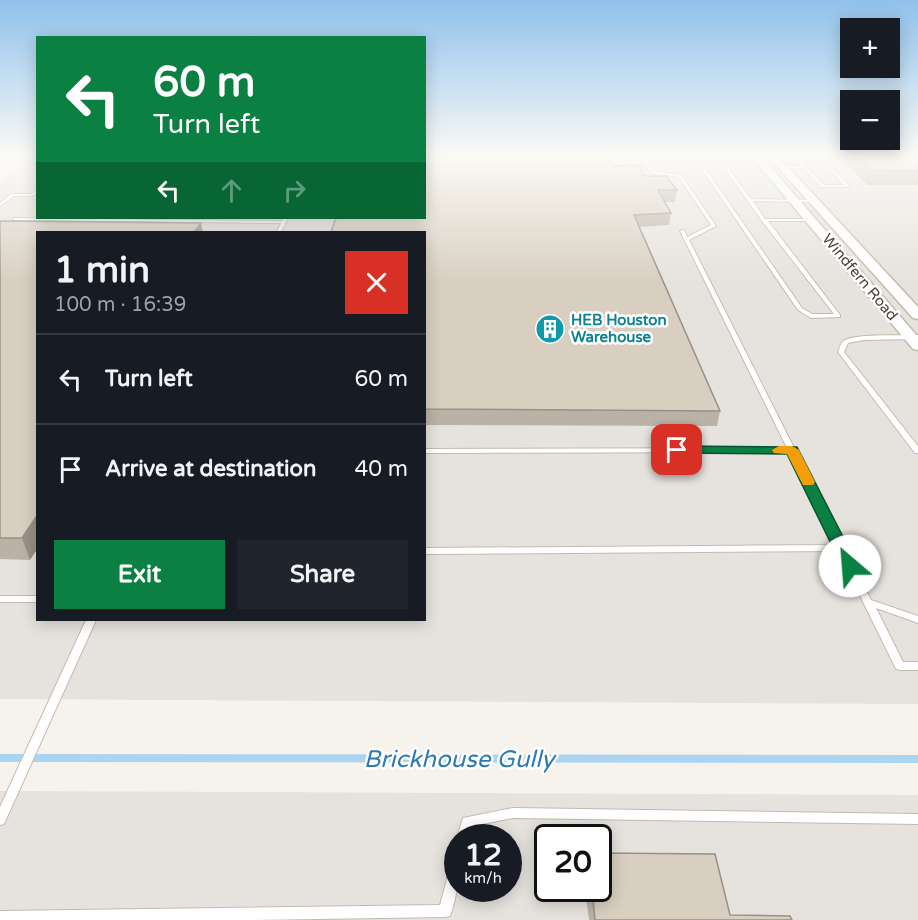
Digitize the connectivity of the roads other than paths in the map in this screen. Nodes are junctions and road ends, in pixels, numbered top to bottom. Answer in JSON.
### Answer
{"nodes":[{"id":1,"x":695,"y":198,"type":"edge"},
{"id":2,"x":724,"y":198,"type":"edge"},
{"id":3,"x":792,"y":198,"type":"edge"},
{"id":4,"x":811,"y":198,"type":"edge"},
{"id":5,"x":750,"y":200,"type":"joint"},
{"id":6,"x":795,"y":201,"type":"junction"},
{"id":7,"x":814,"y":201,"type":"junction"},
{"id":8,"x":15,"y":219,"type":"edge"},
{"id":9,"x":285,"y":220,"type":"edge"},
{"id":10,"x":764,"y":220,"type":"junction"},
{"id":11,"x":811,"y":220,"type":"junction"},
{"id":12,"x":682,"y":231,"type":"dead end"},
{"id":13,"x":686,"y":239,"type":"junction"},
{"id":14,"x":918,"y":315,"type":"edge"},
{"id":15,"x":915,"y":340,"type":"edge"},
{"id":16,"x":792,"y":450,"type":"junction"},
{"id":17,"x":426,"y":451,"type":"edge"},
{"id":18,"x":918,"y":451,"type":"edge"},
{"id":19,"x":841,"y":548,"type":"junction"},
{"id":20,"x":426,"y":551,"type":"edge"},
{"id":21,"x":0,"y":599,"type":"edge"},
{"id":22,"x":36,"y":599,"type":"edge"},
{"id":23,"x":868,"y":602,"type":"junction"},
{"id":24,"x":918,"y":620,"type":"edge"},
{"id":25,"x":91,"y":621,"type":"edge"},
{"id":26,"x":918,"y":666,"type":"edge"},
{"id":27,"x":918,"y":819,"type":"edge"},
{"id":28,"x":0,"y":820,"type":"edge"},
{"id":29,"x":466,"y":824,"type":"edge"},
{"id":30,"x":445,"y":916,"type":"edge"},
{"id":31,"x":0,"y":917,"type":"edge"}],
"edges":[{"from":1,"to":13,"type":"lane"},
{"from":2,"to":10,"type":"lane"},
{"from":3,"to":6,"type":"street","name":"Windfern Road"},
{"from":4,"to":7,"type":"street","name":"Windfern Road"},
{"from":5,"to":6,"type":"lane"},
{"from":5,"to":10,"type":"lane"},
{"from":6,"to":7,"type":"lane"},
{"from":6,"to":11,"type":"street","name":"Windfern Road"},
{"from":7,"to":14,"type":"street","name":"Windfern Road"},
{"from":8,"to":9,"type":"lane"},
{"from":10,"to":11,"type":"lane"},
{"from":11,"to":15,"type":"street","name":"Windfern Road"},
{"from":12,"to":13,"type":"lane"},
{"from":13,"to":16,"type":"lane"},
{"from":15,"to":18,"type":"lane"},
{"from":16,"to":17,"type":"lane"},
{"from":16,"to":19,"type":"lane"},
{"from":19,"to":20,"type":"lane"},
{"from":19,"to":23,"type":"lane"},
{"from":21,"to":22,"type":"lane"},
{"from":23,"to":24,"type":"lane"},
{"from":23,"to":26,"type":"lane"},
{"from":25,"to":28,"type":"lane"},
{"from":27,"to":29,"type":"lane"},
{"from":30,"to":31,"type":"lane"}]}
